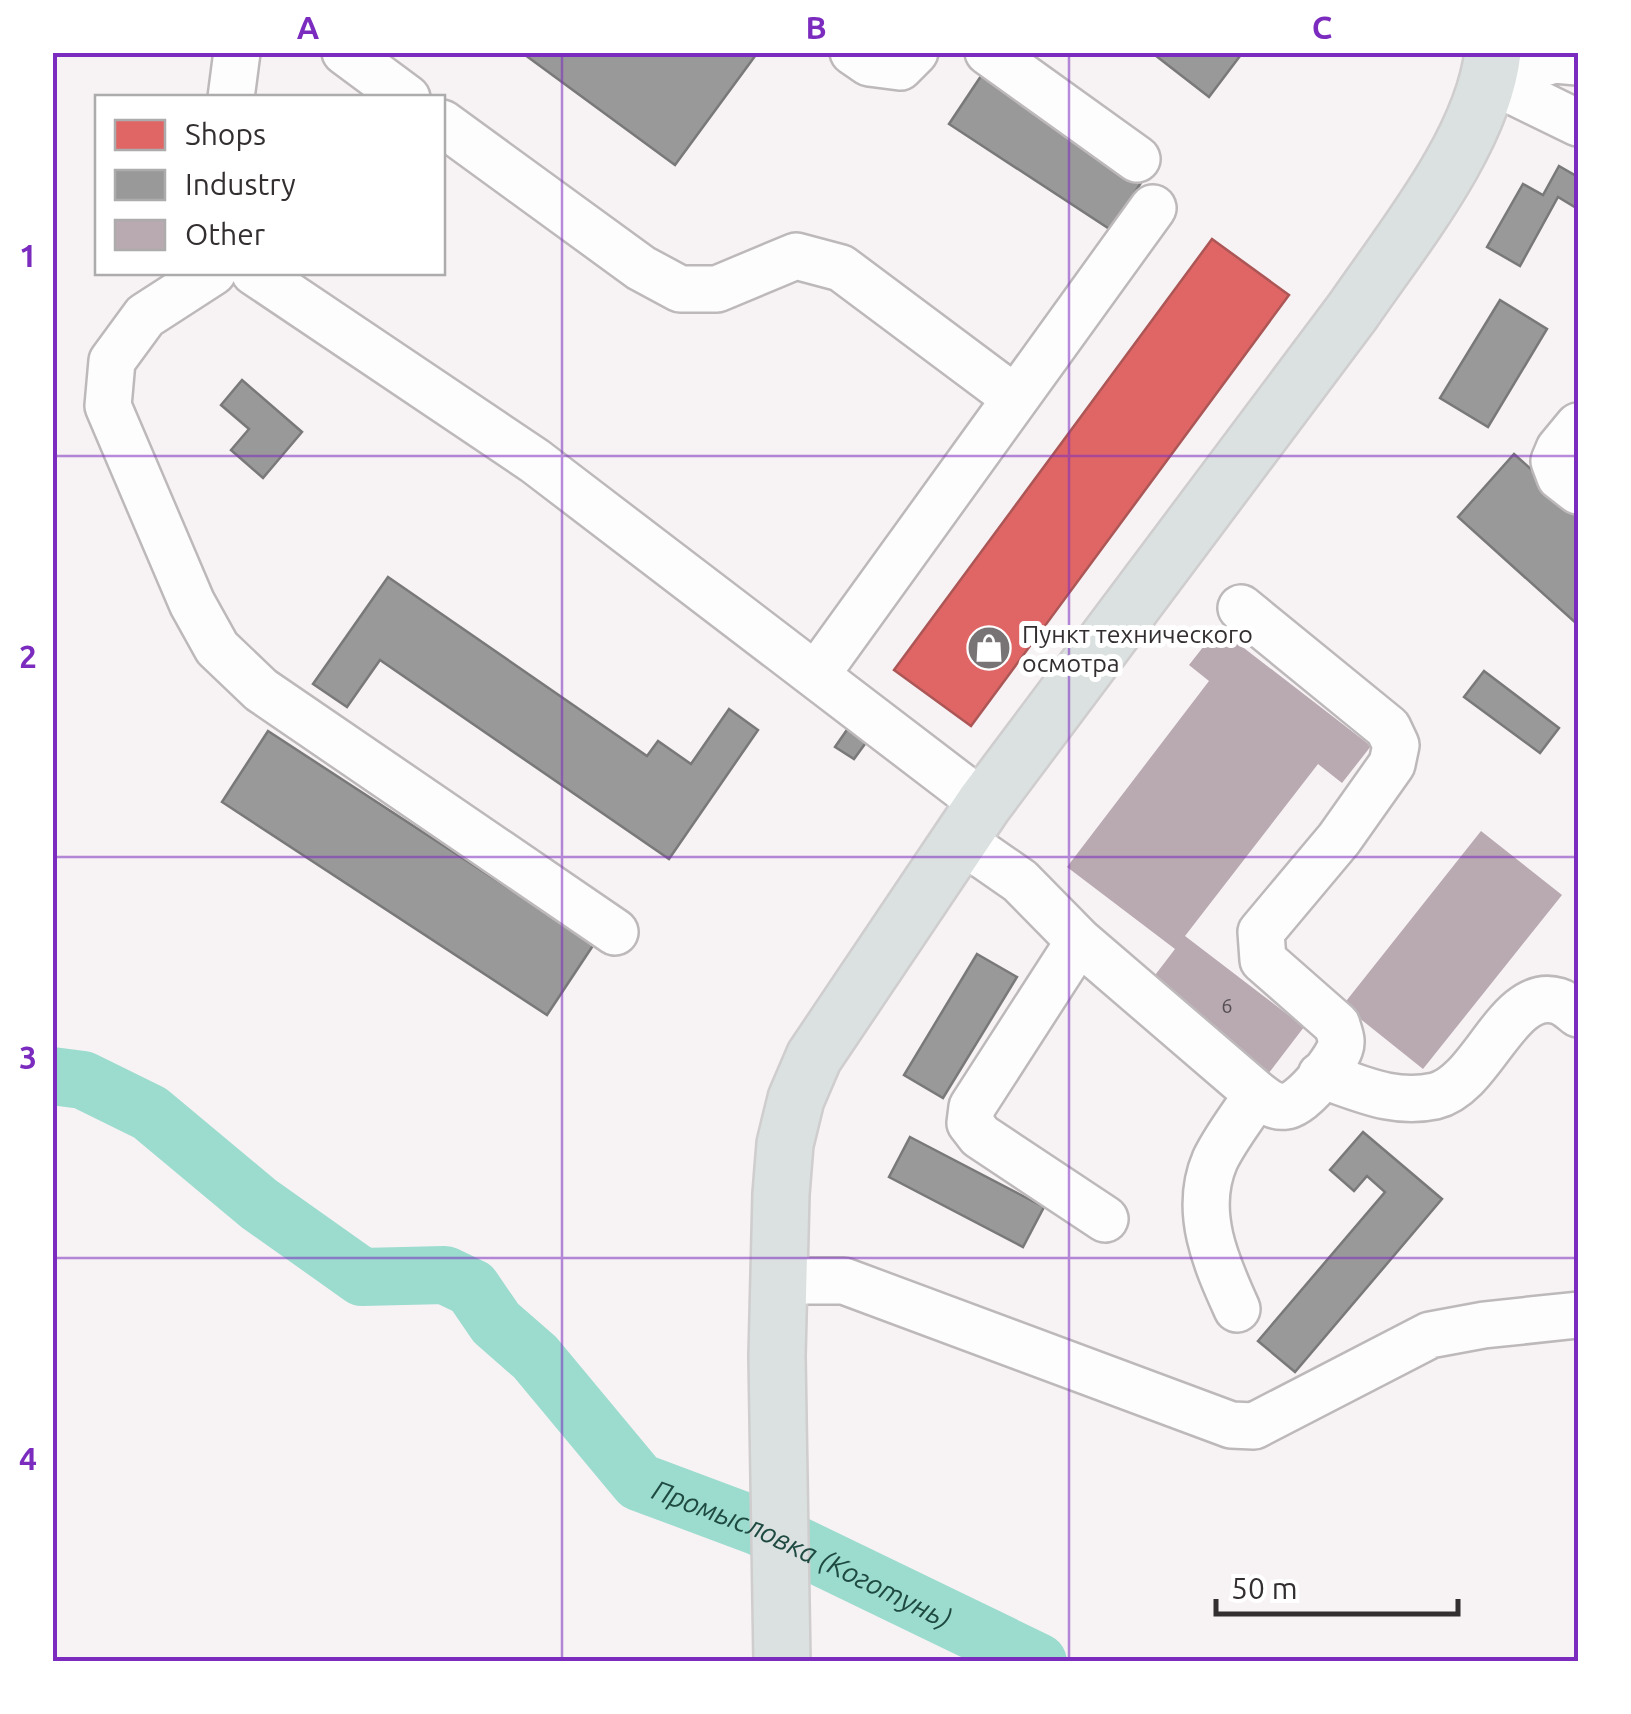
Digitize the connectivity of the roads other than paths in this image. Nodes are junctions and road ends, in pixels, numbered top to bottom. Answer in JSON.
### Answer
{"nodes":[{"id":1,"x":236,"y":52,"type":"edge"},
{"id":2,"x":345,"y":52,"type":"edge"},
{"id":3,"x":853,"y":52,"type":"edge"},
{"id":4,"x":916,"y":52,"type":"edge"},
{"id":5,"x":988,"y":52,"type":"edge"},
{"id":6,"x":1578,"y":62,"type":"edge"},
{"id":7,"x":1492,"y":66,"type":"edge"},
{"id":8,"x":231,"y":95,"type":"edge"},
{"id":9,"x":403,"y":95,"type":"edge"},
{"id":10,"x":1578,"y":123,"type":"edge"},
{"id":11,"x":445,"y":125,"type":"edge"},
{"id":12,"x":1136,"y":159,"type":"dead end"},
{"id":13,"x":1154,"y":208,"type":"dead end"},
{"id":14,"x":208,"y":275,"type":"edge"},
{"id":15,"x":258,"y":275,"type":"edge"},
{"id":16,"x":1015,"y":398,"type":"junction"},
{"id":17,"x":1578,"y":426,"type":"edge"},
{"id":18,"x":1578,"y":491,"type":"edge"},
{"id":19,"x":1241,"y":608,"type":"dead end"},
{"id":20,"x":816,"y":675,"type":"junction"},
{"id":21,"x":972,"y":822,"type":"junction"},
{"id":22,"x":615,"y":932,"type":"dead end"},
{"id":23,"x":1078,"y":942,"type":"junction"},
{"id":24,"x":1578,"y":1014,"type":"edge"},
{"id":25,"x":1321,"y":1075,"type":"junction"},
{"id":26,"x":1257,"y":1094,"type":"junction"},
{"id":27,"x":1105,"y":1219,"type":"dead end"},
{"id":28,"x":1578,"y":1280,"type":"edge"},
{"id":29,"x":780,"y":1281,"type":"junction"},
{"id":30,"x":1237,"y":1310,"type":"dead end"},
{"id":31,"x":1578,"y":1315,"type":"edge"},
{"id":32,"x":1484,"y":1325,"type":"junction"},
{"id":33,"x":782,"y":1662,"type":"edge"}],
"edges":[{"from":1,"to":8,"type":"street"},
{"from":2,"to":9,"type":"street"},
{"from":3,"to":4,"type":"street"},
{"from":5,"to":12,"type":"street"},
{"from":6,"to":7,"type":"street"},
{"from":7,"to":10,"type":"street"},
{"from":7,"to":21,"type":"main road"},
{"from":11,"to":16,"type":"street"},
{"from":13,"to":16,"type":"street"},
{"from":14,"to":22,"type":"street"},
{"from":15,"to":20,"type":"street"},
{"from":16,"to":20,"type":"street"},
{"from":17,"to":18,"type":"street"},
{"from":19,"to":25,"type":"street"},
{"from":20,"to":21,"type":"street"},
{"from":21,"to":23,"type":"street"},
{"from":21,"to":29,"type":"main road"},
{"from":23,"to":26,"type":"street"},
{"from":23,"to":27,"type":"street"},
{"from":24,"to":25,"type":"street"},
{"from":25,"to":26,"type":"street"},
{"from":26,"to":30,"type":"street"},
{"from":28,"to":32,"type":"street"},
{"from":29,"to":32,"type":"street"},
{"from":29,"to":33,"type":"main road"},
{"from":31,"to":32,"type":"street"}]}
